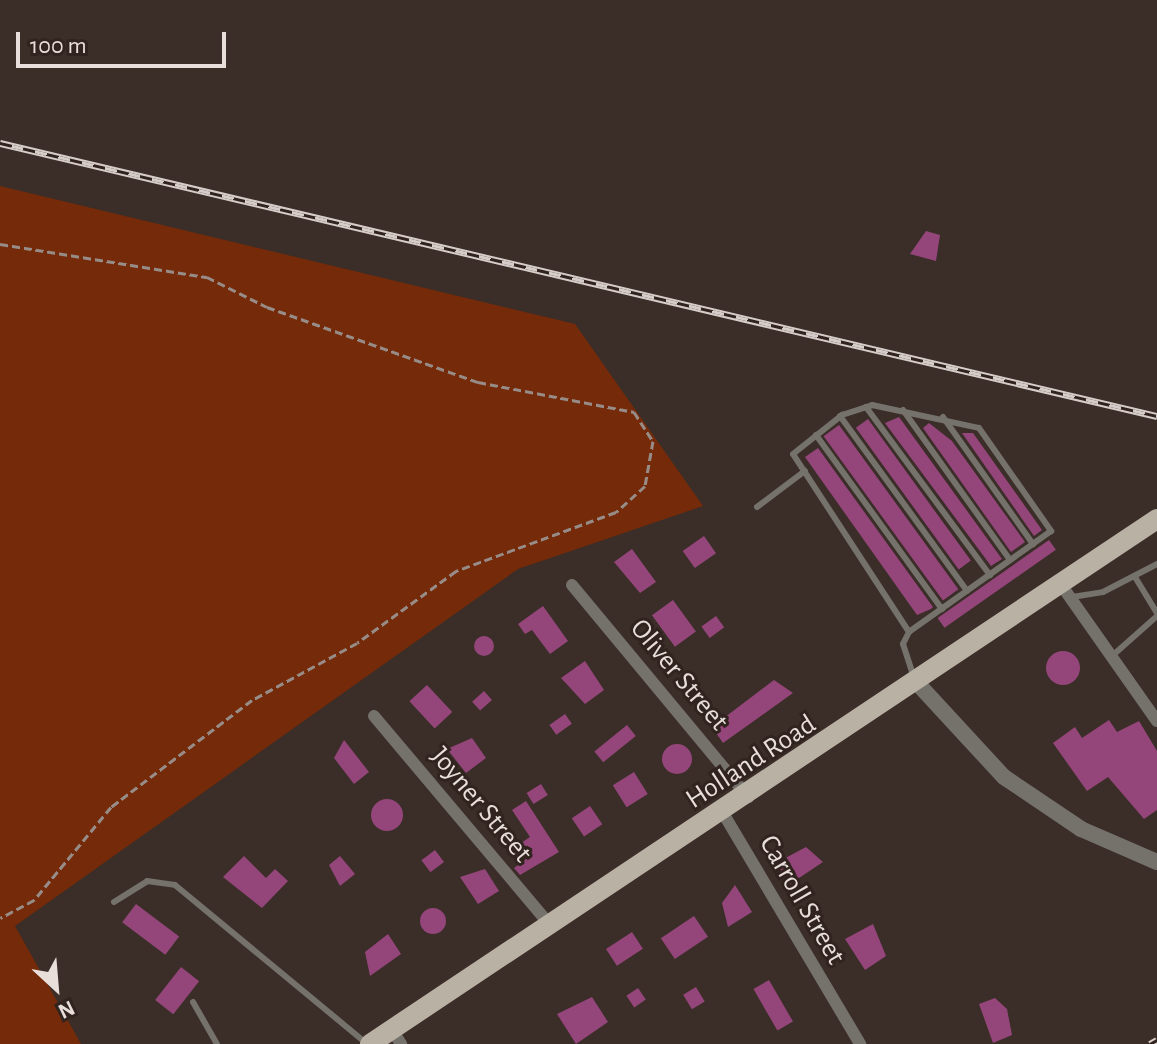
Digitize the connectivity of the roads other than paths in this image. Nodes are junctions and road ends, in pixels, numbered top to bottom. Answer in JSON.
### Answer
{"nodes":[{"id":1,"x":866,"y":407,"type":"junction"},
{"id":2,"x":903,"y":410,"type":"junction"},
{"id":3,"x":840,"y":416,"type":"junction"},
{"id":4,"x":943,"y":417,"type":"junction"},
{"id":5,"x":816,"y":435,"type":"junction"},
{"id":6,"x":805,"y":471,"type":"junction"},
{"id":7,"x":757,"y":507,"type":"dead end"},
{"id":8,"x":1157,"y":519,"type":"edge"},
{"id":9,"x":1033,"y":544,"type":"junction"},
{"id":10,"x":1010,"y":560,"type":"junction"},
{"id":11,"x":1157,"y":564,"type":"edge"},
{"id":12,"x":990,"y":575,"type":"junction"},
{"id":13,"x":1135,"y":577,"type":"junction"},
{"id":14,"x":572,"y":585,"type":"dead end"},
{"id":15,"x":967,"y":591,"type":"junction"},
{"id":16,"x":1066,"y":592,"type":"junction"},
{"id":17,"x":942,"y":609,"type":"junction"},
{"id":18,"x":1157,"y":615,"type":"edge"},
{"id":19,"x":909,"y":632,"type":"junction"},
{"id":20,"x":1111,"y":656,"type":"junction"},
{"id":21,"x":919,"y":685,"type":"junction"},
{"id":22,"x":1155,"y":714,"type":"edge"},
{"id":23,"x":374,"y":716,"type":"dead end"},
{"id":24,"x":748,"y":797,"type":"junction"},
{"id":25,"x":723,"y":813,"type":"junction"},
{"id":26,"x":1157,"y":862,"type":"edge"},
{"id":27,"x":114,"y":902,"type":"dead end"},
{"id":28,"x":551,"y":926,"type":"junction"},
{"id":29,"x":193,"y":1002,"type":"dead end"},
{"id":30,"x":396,"y":1037,"type":"edge"},
{"id":31,"x":217,"y":1044,"type":"edge"},
{"id":32,"x":369,"y":1044,"type":"edge"},
{"id":33,"x":860,"y":1044,"type":"edge"}],
"edges":[{"from":1,"to":2,"type":"lane"},
{"from":1,"to":3,"type":"lane"},
{"from":1,"to":12,"type":"lane"},
{"from":2,"to":4,"type":"lane"},
{"from":2,"to":10,"type":"lane"},
{"from":3,"to":5,"type":"lane"},
{"from":3,"to":15,"type":"lane"},
{"from":4,"to":9,"type":"lane"},
{"from":4,"to":9,"type":"lane"},
{"from":5,"to":6,"type":"lane"},
{"from":5,"to":17,"type":"lane"},
{"from":6,"to":7,"type":"lane"},
{"from":6,"to":19,"type":"lane"},
{"from":8,"to":16,"type":"main road","name":"Holland Road"},
{"from":9,"to":10,"type":"lane"},
{"from":10,"to":12,"type":"lane"},
{"from":11,"to":13,"type":"lane"},
{"from":12,"to":15,"type":"lane"},
{"from":13,"to":16,"type":"lane"},
{"from":13,"to":18,"type":"lane"},
{"from":14,"to":24,"type":"street","name":"Oliver Street"},
{"from":15,"to":17,"type":"lane"},
{"from":16,"to":20,"type":"street"},
{"from":16,"to":21,"type":"main road","name":"Holland Road"},
{"from":17,"to":19,"type":"lane"},
{"from":18,"to":20,"type":"lane"},
{"from":19,"to":21,"type":"lane"},
{"from":20,"to":22,"type":"street"},
{"from":21,"to":24,"type":"main road","name":"Holland Road"},
{"from":21,"to":26,"type":"street"},
{"from":23,"to":28,"type":"street","name":"Joyner Street"},
{"from":24,"to":25,"type":"main road","name":"Holland Road"},
{"from":25,"to":28,"type":"main road","name":"Holland Road"},
{"from":25,"to":33,"type":"street","name":"Carroll Street"},
{"from":27,"to":32,"type":"lane"},
{"from":28,"to":30,"type":"main road","name":"Holland Road"},
{"from":29,"to":31,"type":"lane"},
{"from":30,"to":32,"type":"main road","name":"Holland Road"}]}
